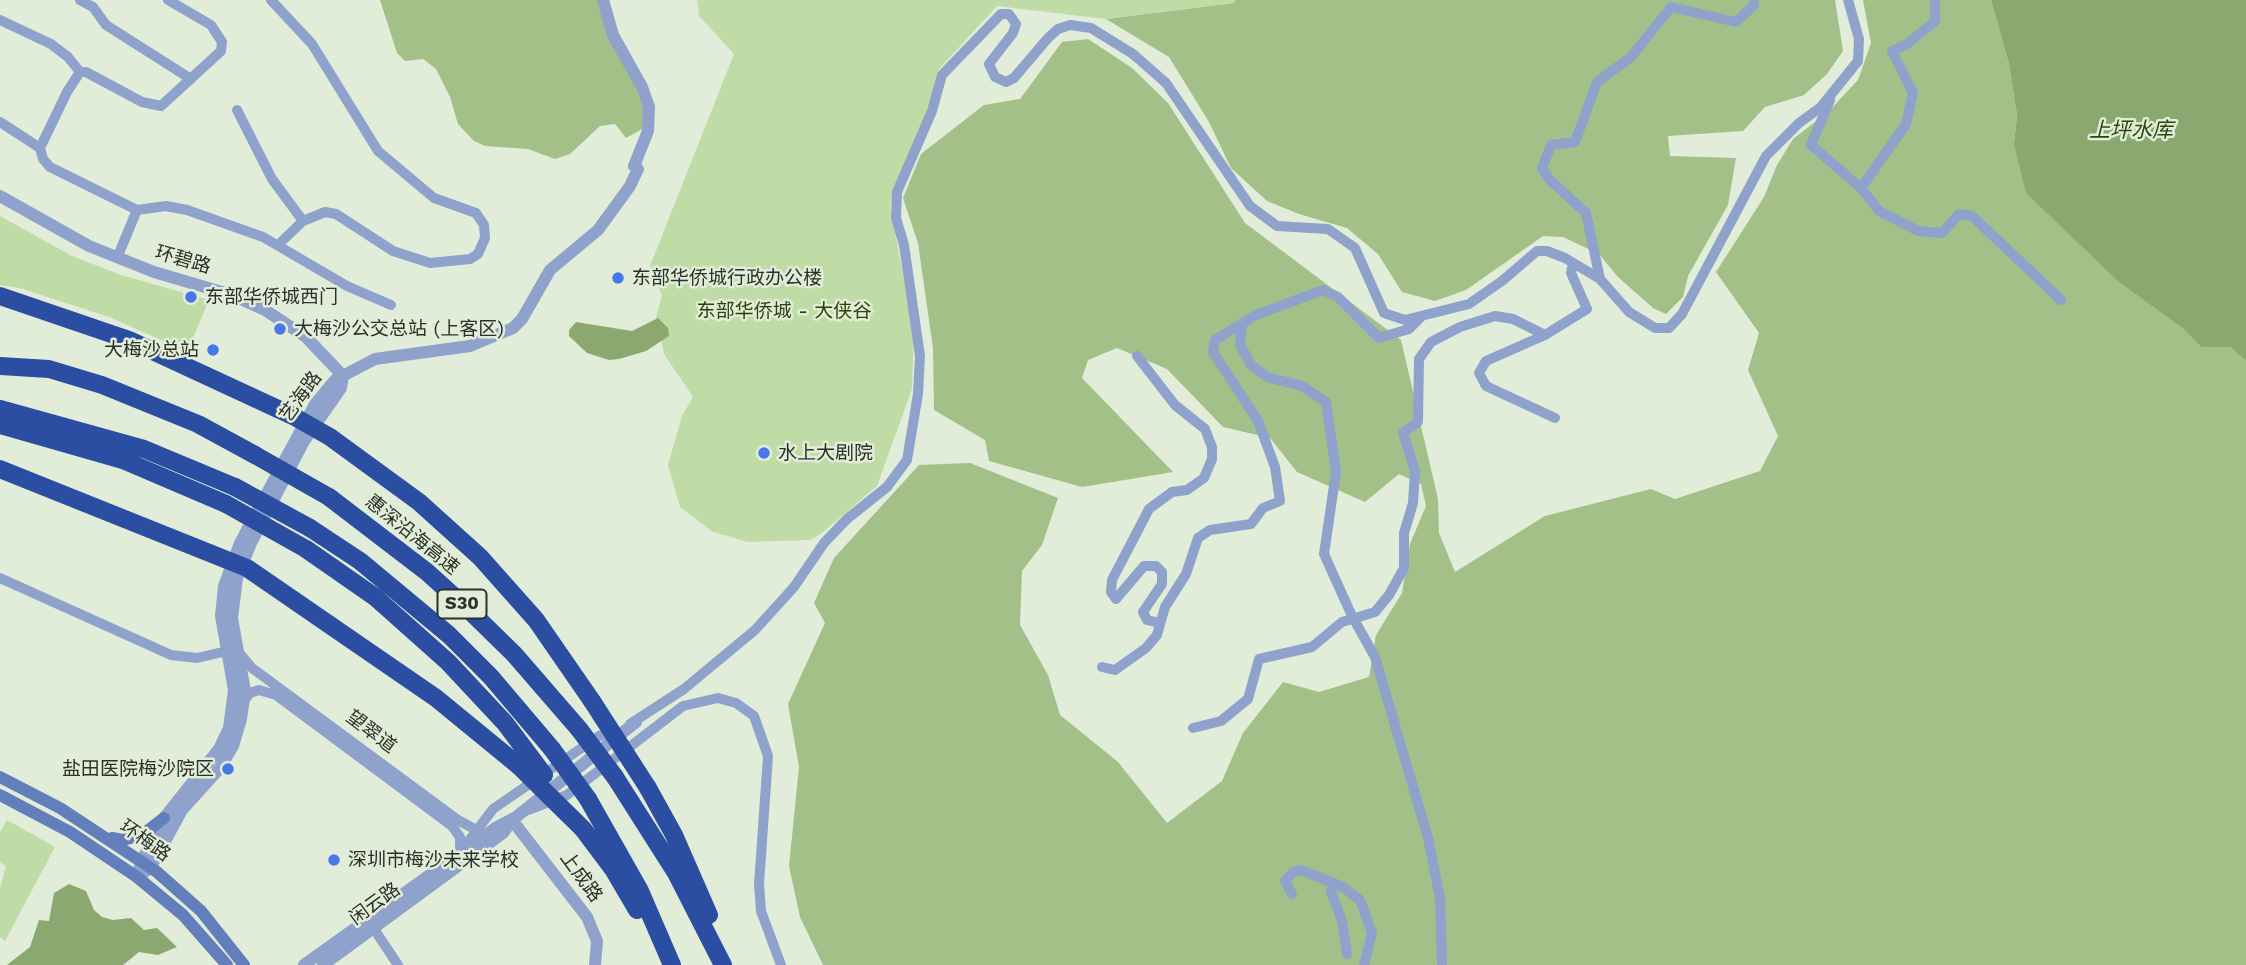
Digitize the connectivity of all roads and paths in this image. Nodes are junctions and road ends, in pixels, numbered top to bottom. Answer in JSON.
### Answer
{"nodes":[{"id":1,"x":80,"y":0,"type":"edge"},
{"id":2,"x":168,"y":0,"type":"edge"},
{"id":3,"x":271,"y":0,"type":"edge"},
{"id":4,"x":603,"y":0,"type":"edge"},
{"id":5,"x":1754,"y":0,"type":"edge"},
{"id":6,"x":1847,"y":0,"type":"edge"},
{"id":7,"x":1935,"y":0,"type":"edge"},
{"id":8,"x":0,"y":20,"type":"edge"},
{"id":9,"x":79,"y":72,"type":"junction"},
{"id":10,"x":191,"y":79,"type":"junction"},
{"id":11,"x":1831,"y":97,"type":"junction"},
{"id":12,"x":237,"y":110,"type":"dead end"},
{"id":13,"x":0,"y":122,"type":"edge"},
{"id":14,"x":40,"y":148,"type":"junction"},
{"id":15,"x":1861,"y":188,"type":"junction"},
{"id":16,"x":0,"y":196,"type":"edge"},
{"id":17,"x":137,"y":210,"type":"junction"},
{"id":18,"x":303,"y":221,"type":"junction"},
{"id":19,"x":279,"y":244,"type":"junction"},
{"id":20,"x":117,"y":258,"type":"junction"},
{"id":21,"x":1573,"y":263,"type":"junction"},
{"id":22,"x":1600,"y":279,"type":"junction"},
{"id":23,"x":0,"y":296,"type":"edge"},
{"id":24,"x":2061,"y":300,"type":"dead end"},
{"id":25,"x":391,"y":305,"type":"dead end"},
{"id":26,"x":1421,"y":317,"type":"junction"},
{"id":27,"x":1242,"y":323,"type":"junction"},
{"id":28,"x":1545,"y":335,"type":"junction"},
{"id":29,"x":1137,"y":356,"type":"dead end"},
{"id":30,"x":0,"y":366,"type":"edge"},
{"id":31,"x":343,"y":376,"type":"junction"},
{"id":32,"x":0,"y":409,"type":"edge"},
{"id":33,"x":1555,"y":418,"type":"dead end"},
{"id":34,"x":309,"y":424,"type":"junction"},
{"id":35,"x":0,"y":425,"type":"edge"},
{"id":36,"x":0,"y":469,"type":"edge"},
{"id":37,"x":237,"y":563,"type":"junction"},
{"id":38,"x":0,"y":578,"type":"edge"},
{"id":39,"x":1353,"y":619,"type":"junction"},
{"id":40,"x":1160,"y":623,"type":"junction"},
{"id":41,"x":233,"y":652,"type":"junction"},
{"id":42,"x":1102,"y":667,"type":"dead end"},
{"id":43,"x":244,"y":701,"type":"junction"},
{"id":44,"x":636,"y":722,"type":"junction"},
{"id":45,"x":1193,"y":728,"type":"dead end"},
{"id":46,"x":544,"y":775,"type":"junction"},
{"id":47,"x":0,"y":777,"type":"edge"},
{"id":48,"x":0,"y":795,"type":"edge"},
{"id":49,"x":523,"y":812,"type":"junction"},
{"id":50,"x":164,"y":818,"type":"junction"},
{"id":51,"x":512,"y":820,"type":"junction"},
{"id":52,"x":482,"y":832,"type":"junction"},
{"id":53,"x":104,"y":836,"type":"junction"},
{"id":54,"x":457,"y":856,"type":"junction"},
{"id":55,"x":146,"y":863,"type":"junction"},
{"id":56,"x":137,"y":877,"type":"junction"},
{"id":57,"x":1334,"y":883,"type":"junction"},
{"id":58,"x":1292,"y":894,"type":"dead end"},
{"id":59,"x":374,"y":929,"type":"junction"},
{"id":60,"x":1347,"y":954,"type":"dead end"},
{"id":61,"x":227,"y":965,"type":"edge"},
{"id":62,"x":244,"y":965,"type":"edge"},
{"id":63,"x":304,"y":965,"type":"edge"},
{"id":64,"x":323,"y":965,"type":"edge"},
{"id":65,"x":398,"y":965,"type":"edge"},
{"id":66,"x":595,"y":965,"type":"edge"},
{"id":67,"x":669,"y":965,"type":"edge"},
{"id":68,"x":724,"y":965,"type":"edge"},
{"id":69,"x":781,"y":965,"type":"edge"},
{"id":70,"x":1364,"y":965,"type":"edge"},
{"id":71,"x":1442,"y":965,"type":"edge"}],
"edges":[{"from":1,"to":10,"type":"street"},
{"from":2,"to":10,"type":"street"},
{"from":3,"to":18,"type":"street"},
{"from":4,"to":31,"type":"street"},
{"from":5,"to":22,"type":"street"},
{"from":6,"to":11,"type":"street"},
{"from":7,"to":15,"type":"street"},
{"from":8,"to":9,"type":"street"},
{"from":9,"to":10,"type":"street"},
{"from":9,"to":14,"type":"street"},
{"from":11,"to":15,"type":"street"},
{"from":11,"to":22,"type":"street"},
{"from":12,"to":18,"type":"street"},
{"from":13,"to":14,"type":"street"},
{"from":14,"to":17,"type":"street"},
{"from":15,"to":24,"type":"street"},
{"from":16,"to":20,"type":"street","name":"环碧路"},
{"from":17,"to":19,"type":"street"},
{"from":17,"to":20,"type":"street"},
{"from":18,"to":19,"type":"street"},
{"from":19,"to":25,"type":"street"},
{"from":20,"to":31,"type":"street","name":"环碧路"},
{"from":21,"to":22,"type":"street"},
{"from":21,"to":26,"type":"street"},
{"from":21,"to":28,"type":"street"},
{"from":23,"to":34,"type":"highway"},
{"from":26,"to":27,"type":"street"},
{"from":26,"to":44,"type":"street","name":"闲云路"},
{"from":27,"to":39,"type":"street"},
{"from":27,"to":40,"type":"street"},
{"from":28,"to":33,"type":"street"},
{"from":28,"to":39,"type":"street"},
{"from":29,"to":40,"type":"street"},
{"from":30,"to":68,"type":"highway","name":"惠深沿海高速","number":"S30","bridge":true},
{"from":31,"to":34,"type":"street","name":"艺海路"},
{"from":32,"to":67,"type":"highway","number":"S30","bridge":true},
{"from":34,"to":37,"type":"street","name":"艺海路"},
{"from":34,"to":68,"type":"highway","bridge":true},
{"from":35,"to":46,"type":"highway","bridge":true},
{"from":36,"to":37,"type":"highway"},
{"from":37,"to":41,"type":"street","name":"艺海路"},
{"from":37,"to":67,"type":"highway","bridge":true},
{"from":38,"to":41,"type":"street"},
{"from":39,"to":45,"type":"street"},
{"from":39,"to":71,"type":"street"},
{"from":40,"to":42,"type":"street"},
{"from":41,"to":43,"type":"street","name":"艺海路"},
{"from":41,"to":50,"type":"street","name":"艺海路"},
{"from":41,"to":52,"type":"street","name":"望翠道"},
{"from":43,"to":54,"type":"street","name":"望翠道"},
{"from":43,"to":55,"type":"street","name":"艺海路"},
{"from":44,"to":46,"type":"street","name":"闲云路"},
{"from":44,"to":49,"type":"street","name":"闲云路"},
{"from":46,"to":52,"type":"street","name":"闲云路"},
{"from":47,"to":53,"type":"main road","name":"环梅路"},
{"from":48,"to":56,"type":"main road","name":"环梅路"},
{"from":49,"to":51,"type":"street","name":"闲云路"},
{"from":49,"to":69,"type":"street"},
{"from":50,"to":53,"type":"main road"},
{"from":50,"to":55,"type":"street","name":"艺海路"},
{"from":51,"to":52,"type":"street","name":"闲云路"},
{"from":51,"to":59,"type":"street","name":"闲云路"},
{"from":51,"to":66,"type":"street","name":"上成路"},
{"from":52,"to":54,"type":"street","name":"闲云路"},
{"from":53,"to":55,"type":"main road","name":"环梅路"},
{"from":54,"to":63,"type":"street","name":"闲云路"},
{"from":55,"to":56,"type":"street","name":"艺海路"},
{"from":55,"to":62,"type":"main road","name":"环梅路"},
{"from":56,"to":61,"type":"main road","name":"环梅路"},
{"from":57,"to":58,"type":"street"},
{"from":57,"to":60,"type":"street"},
{"from":57,"to":70,"type":"street"},
{"from":59,"to":64,"type":"street","name":"闲云路"},
{"from":59,"to":65,"type":"street"}]}
